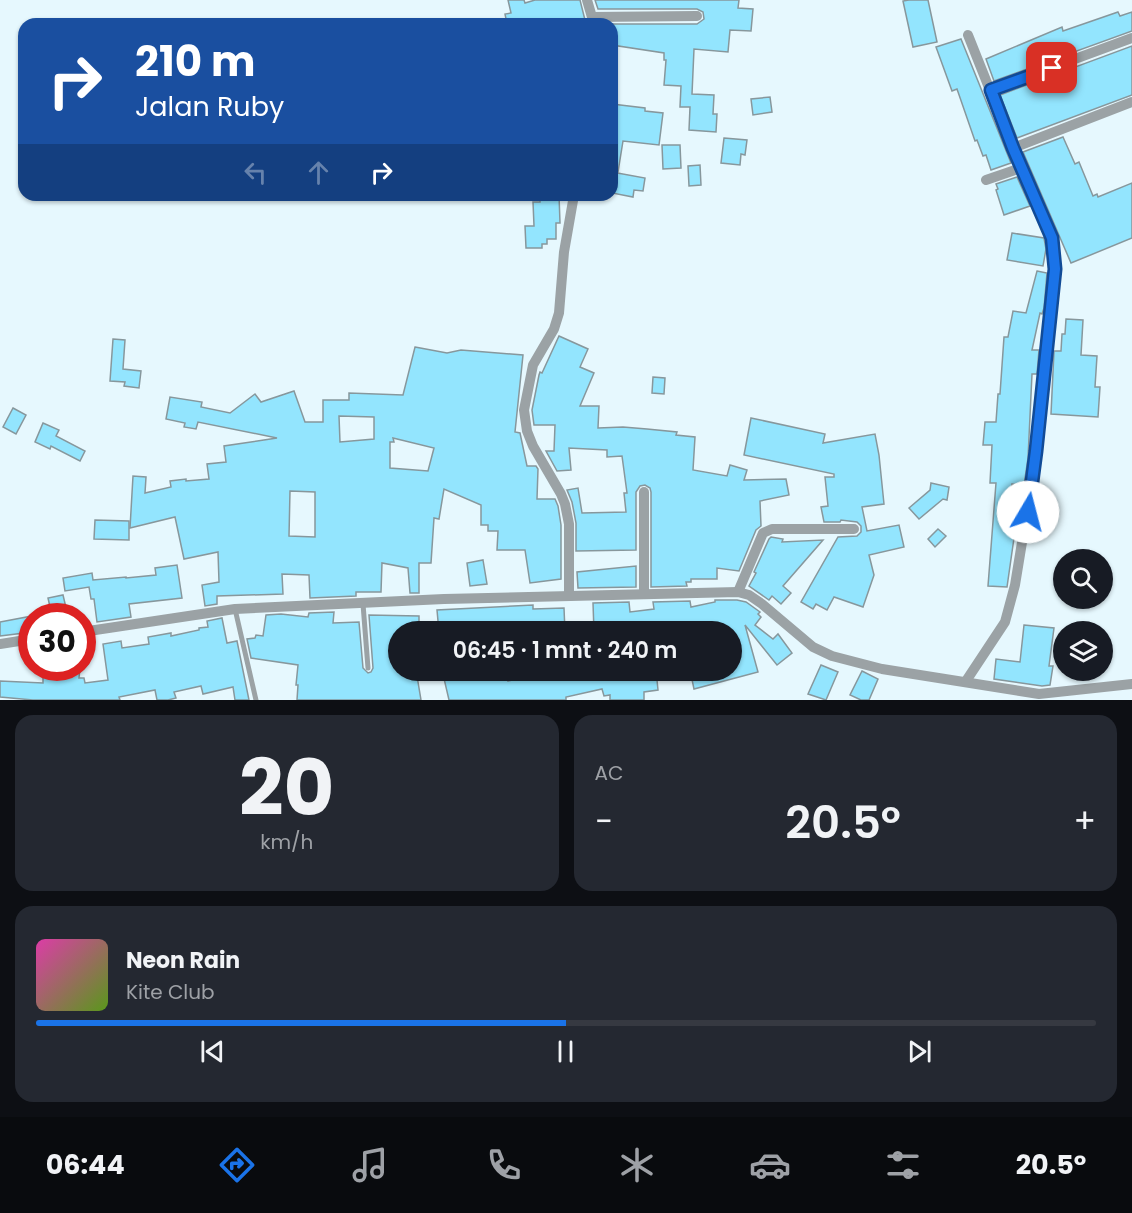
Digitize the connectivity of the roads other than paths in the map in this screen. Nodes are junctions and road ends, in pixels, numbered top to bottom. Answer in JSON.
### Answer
{"nodes":[{"id":1,"x":587,"y":0,"type":"edge"},
{"id":2,"x":697,"y":16,"type":"dead end"},
{"id":3,"x":593,"y":18,"type":"edge"},
{"id":4,"x":618,"y":20,"type":"edge"},
{"id":5,"x":968,"y":35,"type":"dead end"},
{"id":6,"x":1132,"y":38,"type":"edge"},
{"id":7,"x":991,"y":90,"type":"junction"},
{"id":8,"x":1132,"y":102,"type":"edge"},
{"id":9,"x":1013,"y":148,"type":"junction"},
{"id":10,"x":1021,"y":168,"type":"junction"},
{"id":11,"x":986,"y":180,"type":"dead end"},
{"id":12,"x":573,"y":201,"type":"edge"},
{"id":13,"x":644,"y":492,"type":"dead end"},
{"id":14,"x":854,"y":529,"type":"dead end"},
{"id":15,"x":738,"y":592,"type":"junction"},
{"id":16,"x":644,"y":594,"type":"junction"},
{"id":17,"x":569,"y":596,"type":"junction"},
{"id":18,"x":363,"y":604,"type":"junction"},
{"id":19,"x":235,"y":609,"type":"junction"},
{"id":20,"x":96,"y":630,"type":"edge"},
{"id":21,"x":18,"y":641,"type":"edge"},
{"id":22,"x":0,"y":644,"type":"edge"},
{"id":23,"x":368,"y":668,"type":"dead end"},
{"id":24,"x":966,"y":681,"type":"junction"},
{"id":25,"x":1132,"y":684,"type":"edge"},
{"id":26,"x":256,"y":700,"type":"edge"}],
"edges":[{"from":1,"to":3,"type":"street"},
{"from":2,"to":4,"type":"street"},
{"from":5,"to":7,"type":"street"},
{"from":6,"to":7,"type":"street"},
{"from":7,"to":9,"type":"street"},
{"from":8,"to":9,"type":"street"},
{"from":9,"to":10,"type":"street"},
{"from":10,"to":11,"type":"street"},
{"from":10,"to":24,"type":"street"},
{"from":12,"to":17,"type":"street"},
{"from":13,"to":16,"type":"street"},
{"from":14,"to":15,"type":"street"},
{"from":15,"to":16,"type":"street"},
{"from":15,"to":24,"type":"street"},
{"from":16,"to":17,"type":"street"},
{"from":17,"to":18,"type":"street"},
{"from":18,"to":19,"type":"street"},
{"from":18,"to":23,"type":"lane"},
{"from":19,"to":20,"type":"street"},
{"from":19,"to":26,"type":"lane"},
{"from":21,"to":22,"type":"street"},
{"from":24,"to":25,"type":"street"}]}
